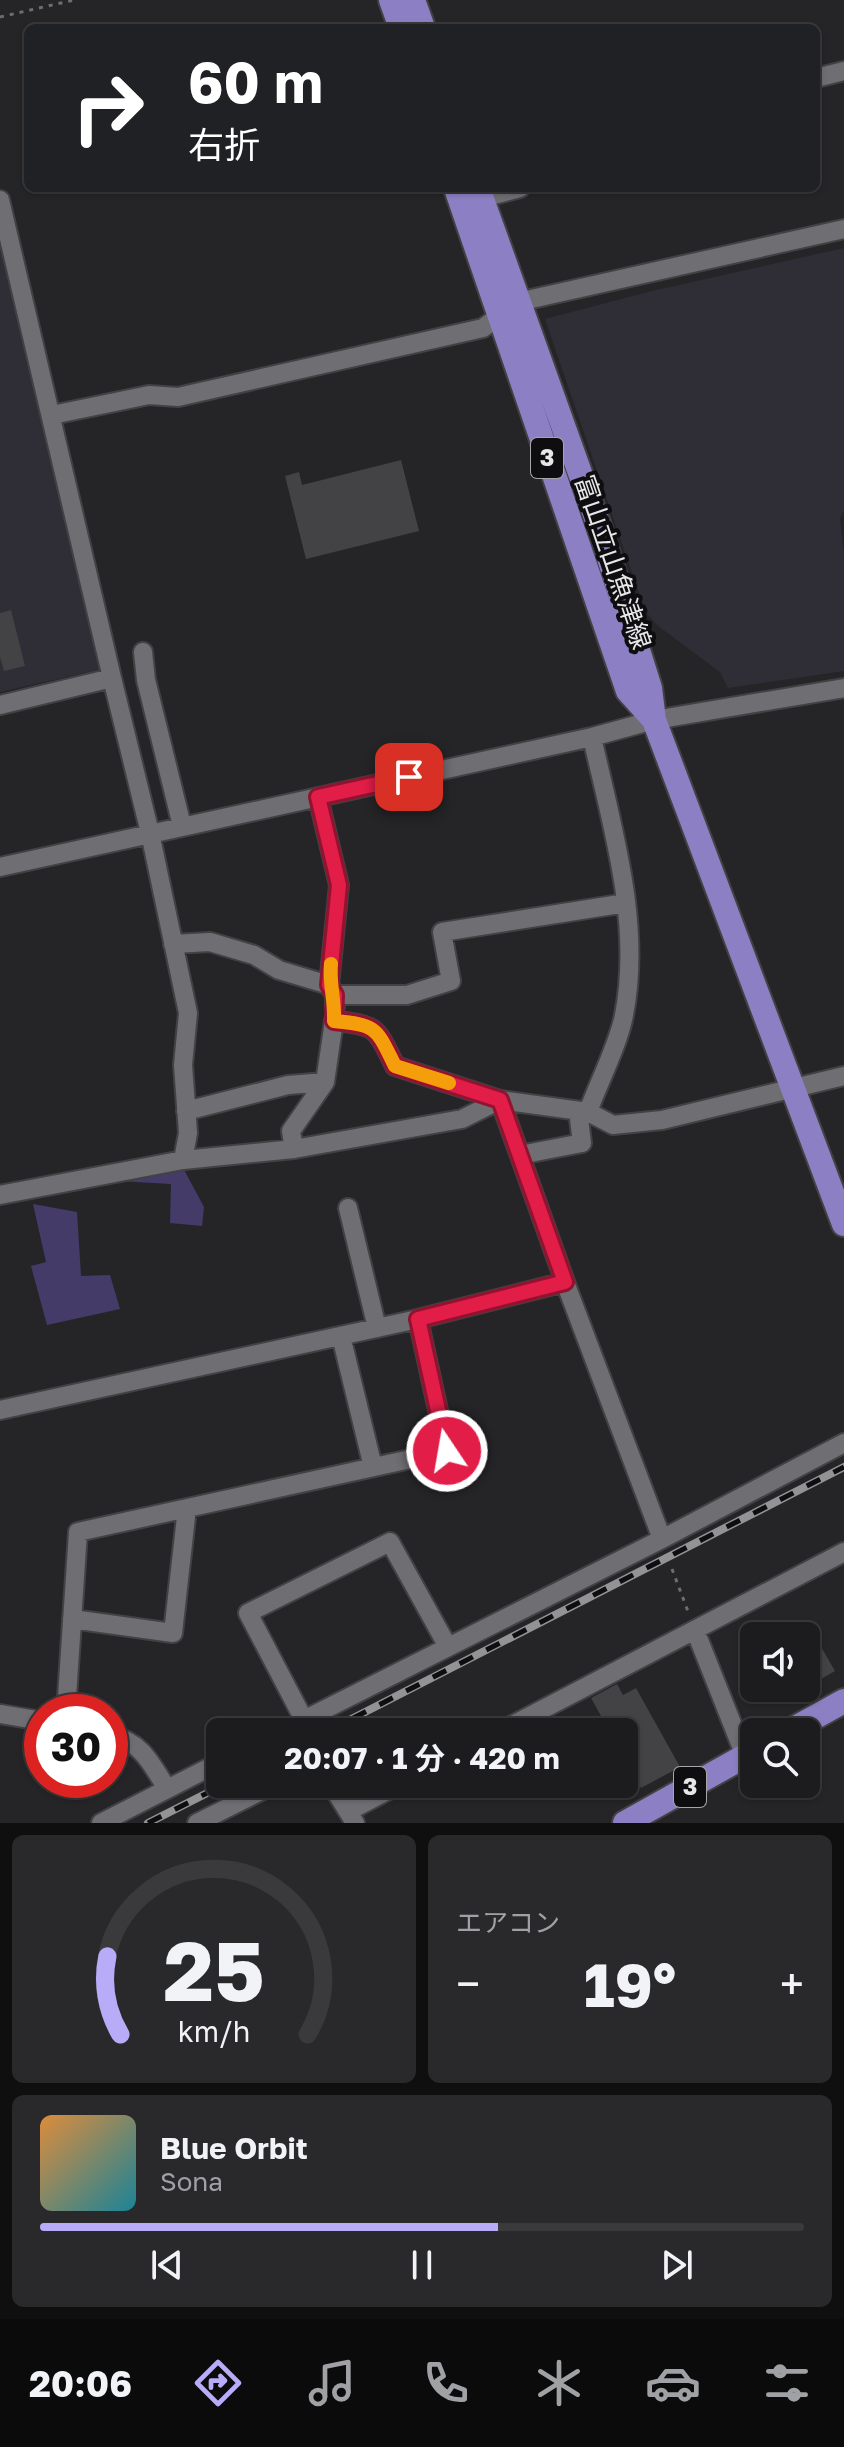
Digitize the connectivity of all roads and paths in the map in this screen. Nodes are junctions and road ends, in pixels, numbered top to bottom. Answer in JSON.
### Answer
{"nodes":[{"id":1,"x":74,"y":0,"type":"edge"},
{"id":2,"x":391,"y":0,"type":"edge"},
{"id":3,"x":413,"y":0,"type":"edge"},
{"id":4,"x":0,"y":17,"type":"edge"},
{"id":5,"x":400,"y":24,"type":"edge"},
{"id":6,"x":422,"y":24,"type":"edge"},
{"id":7,"x":844,"y":71,"type":"edge"},
{"id":8,"x":820,"y":77,"type":"edge"},
{"id":9,"x":458,"y":192,"type":"edge"},
{"id":10,"x":480,"y":193,"type":"edge"},
{"id":11,"x":0,"y":200,"type":"edge"},
{"id":12,"x":844,"y":229,"type":"edge"},
{"id":13,"x":509,"y":309,"type":"junction"},
{"id":14,"x":52,"y":415,"type":"junction"},
{"id":15,"x":143,"y":652,"type":"dead end"},
{"id":16,"x":112,"y":678,"type":"junction"},
{"id":17,"x":844,"y":688,"type":"edge"},
{"id":18,"x":0,"y":705,"type":"edge"},
{"id":19,"x":654,"y":720,"type":"junction"},
{"id":20,"x":592,"y":737,"type":"junction"},
{"id":21,"x":318,"y":797,"type":"junction"},
{"id":22,"x":182,"y":826,"type":"junction"},
{"id":23,"x":150,"y":833,"type":"junction"},
{"id":24,"x":0,"y":867,"type":"edge"},
{"id":25,"x":626,"y":903,"type":"junction"},
{"id":26,"x":173,"y":944,"type":"junction"},
{"id":27,"x":332,"y":990,"type":"junction"},
{"id":28,"x":334,"y":1021,"type":"junction"},
{"id":29,"x":844,"y":1076,"type":"edge"},
{"id":30,"x":325,"y":1082,"type":"junction"},
{"id":31,"x":793,"y":1088,"type":"junction"},
{"id":32,"x":500,"y":1100,"type":"junction"},
{"id":33,"x":186,"y":1111,"type":"junction"},
{"id":34,"x":583,"y":1112,"type":"junction"},
{"id":35,"x":294,"y":1149,"type":"junction"},
{"id":36,"x":520,"y":1155,"type":"junction"},
{"id":37,"x":183,"y":1160,"type":"junction"},
{"id":38,"x":0,"y":1195,"type":"edge"},
{"id":39,"x":348,"y":1208,"type":"dead end"},
{"id":40,"x":844,"y":1224,"type":"edge"},
{"id":41,"x":565,"y":1282,"type":"junction"},
{"id":42,"x":418,"y":1319,"type":"junction"},
{"id":43,"x":377,"y":1328,"type":"junction"},
{"id":44,"x":341,"y":1336,"type":"junction"},
{"id":45,"x":0,"y":1410,"type":"edge"},
{"id":46,"x":844,"y":1443,"type":"edge"},
{"id":47,"x":373,"y":1467,"type":"junction"},
{"id":48,"x":187,"y":1508,"type":"junction"},
{"id":49,"x":662,"y":1539,"type":"junction"},
{"id":50,"x":844,"y":1552,"type":"edge"},
{"id":51,"x":672,"y":1569,"type":"dead end"},
{"id":52,"x":72,"y":1619,"type":"junction"},
{"id":53,"x":695,"y":1630,"type":"junction"},
{"id":54,"x":448,"y":1647,"type":"junction"},
{"id":55,"x":67,"y":1694,"type":"edge"},
{"id":56,"x":844,"y":1701,"type":"edge"},
{"id":57,"x":0,"y":1714,"type":"edge"},
{"id":58,"x":24,"y":1718,"type":"edge"},
{"id":59,"x":303,"y":1718,"type":"edge"},
{"id":60,"x":308,"y":1718,"type":"edge"},
{"id":61,"x":526,"y":1718,"type":"edge"},
{"id":62,"x":813,"y":1718,"type":"edge"},
{"id":63,"x":740,"y":1731,"type":"edge"},
{"id":64,"x":128,"y":1739,"type":"edge"},
{"id":65,"x":740,"y":1759,"type":"edge"},
{"id":66,"x":206,"y":1769,"type":"edge"},
{"id":67,"x":167,"y":1789,"type":"junction"},
{"id":68,"x":247,"y":1798,"type":"edge"},
{"id":69,"x":340,"y":1798,"type":"edge"},
{"id":70,"x":380,"y":1798,"type":"edge"},
{"id":71,"x":352,"y":1817,"type":"edge"},
{"id":72,"x":101,"y":1823,"type":"edge"},
{"id":73,"x":197,"y":1823,"type":"edge"},
{"id":74,"x":625,"y":1823,"type":"edge"}],
"edges":[{"from":1,"to":4,"type":"path"},
{"from":2,"to":5,"type":"main road"},
{"from":3,"to":6,"type":"main road"},
{"from":7,"to":8,"type":"street"},
{"from":9,"to":13,"type":"main road","name":"富山立山魚津線","number":"3"},
{"from":10,"to":13,"type":"main road","name":"富山立山魚津線","number":"3"},
{"from":11,"to":14,"type":"street"},
{"from":12,"to":13,"type":"street"},
{"from":13,"to":14,"type":"street"},
{"from":13,"to":19,"type":"main road","name":"富山立山魚津線","number":"3"},
{"from":14,"to":16,"type":"street"},
{"from":15,"to":22,"type":"street"},
{"from":16,"to":18,"type":"street"},
{"from":16,"to":23,"type":"street"},
{"from":17,"to":19,"type":"street"},
{"from":19,"to":20,"type":"street"},
{"from":19,"to":31,"type":"main road","name":"富山立山魚津線","number":"3"},
{"from":20,"to":21,"type":"street"},
{"from":20,"to":25,"type":"street"},
{"from":21,"to":22,"type":"street"},
{"from":21,"to":27,"type":"street"},
{"from":22,"to":23,"type":"street"},
{"from":23,"to":24,"type":"street"},
{"from":23,"to":26,"type":"street"},
{"from":25,"to":27,"type":"street"},
{"from":25,"to":34,"type":"street"},
{"from":26,"to":27,"type":"street"},
{"from":26,"to":33,"type":"street"},
{"from":27,"to":28,"type":"street"},
{"from":28,"to":30,"type":"street"},
{"from":28,"to":32,"type":"street"},
{"from":29,"to":31,"type":"street"},
{"from":30,"to":33,"type":"street"},
{"from":30,"to":35,"type":"street"},
{"from":31,"to":34,"type":"street"},
{"from":31,"to":40,"type":"main road","name":"富山立山魚津線","number":"3"},
{"from":32,"to":34,"type":"street"},
{"from":32,"to":35,"type":"street"},
{"from":32,"to":36,"type":"street"},
{"from":33,"to":37,"type":"street"},
{"from":34,"to":36,"type":"street"},
{"from":35,"to":37,"type":"street"},
{"from":36,"to":41,"type":"street"},
{"from":37,"to":38,"type":"street"},
{"from":39,"to":43,"type":"street"},
{"from":41,"to":42,"type":"street"},
{"from":41,"to":49,"type":"street"},
{"from":42,"to":43,"type":"street"},
{"from":42,"to":47,"type":"street"},
{"from":43,"to":44,"type":"street"},
{"from":44,"to":45,"type":"street"},
{"from":44,"to":47,"type":"street"},
{"from":46,"to":49,"type":"street"},
{"from":47,"to":48,"type":"street"},
{"from":48,"to":52,"type":"street"},
{"from":48,"to":52,"type":"street"},
{"from":49,"to":54,"type":"street"},
{"from":50,"to":53,"type":"street"},
{"from":51,"to":53,"type":"path"},
{"from":52,"to":55,"type":"street"},
{"from":53,"to":61,"type":"street"},
{"from":53,"to":63,"type":"street"},
{"from":54,"to":59,"type":"street"},
{"from":54,"to":60,"type":"street"},
{"from":56,"to":62,"type":"main road"},
{"from":57,"to":58,"type":"street"},
{"from":64,"to":67,"type":"street"},
{"from":65,"to":74,"type":"main road","number":"3"},
{"from":66,"to":67,"type":"street"},
{"from":67,"to":72,"type":"street"},
{"from":68,"to":73,"type":"street"},
{"from":69,"to":71,"type":"street"},
{"from":70,"to":71,"type":"street"}]}
